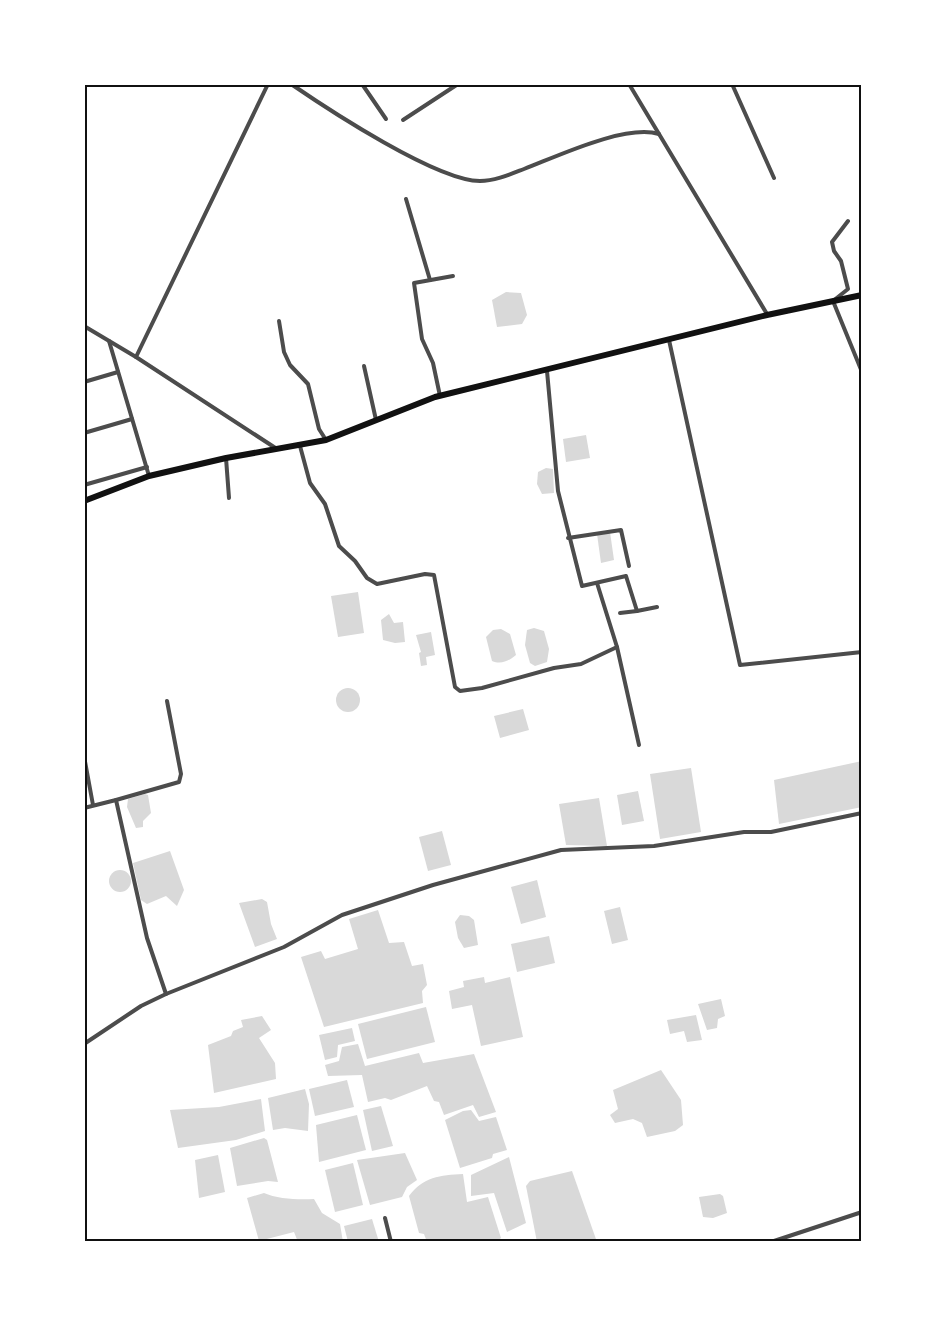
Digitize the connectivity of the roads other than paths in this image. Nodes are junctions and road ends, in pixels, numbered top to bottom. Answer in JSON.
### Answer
{"nodes":[{"id":1,"x":268,"y":84,"type":"edge"},
{"id":2,"x":291,"y":84,"type":"edge"},
{"id":3,"x":362,"y":84,"type":"edge"},
{"id":4,"x":458,"y":84,"type":"edge"},
{"id":5,"x":629,"y":84,"type":"edge"},
{"id":6,"x":732,"y":84,"type":"edge"},
{"id":7,"x":386,"y":119,"type":"dead end"},
{"id":8,"x":403,"y":120,"type":"dead end"},
{"id":9,"x":658,"y":134,"type":"junction"},
{"id":10,"x":774,"y":178,"type":"dead end"},
{"id":11,"x":406,"y":199,"type":"dead end"},
{"id":12,"x":848,"y":221,"type":"dead end"},
{"id":13,"x":453,"y":276,"type":"dead end"},
{"id":14,"x":430,"y":280,"type":"junction"},
{"id":15,"x":862,"y":295,"type":"edge"},
{"id":16,"x":833,"y":301,"type":"junction"},
{"id":17,"x":767,"y":315,"type":"junction"},
{"id":18,"x":279,"y":321,"type":"dead end"},
{"id":19,"x":84,"y":327,"type":"edge"},
{"id":20,"x":669,"y":340,"type":"junction"},
{"id":21,"x":109,"y":341,"type":"junction"},
{"id":22,"x":136,"y":357,"type":"junction"},
{"id":23,"x":364,"y":366,"type":"dead end"},
{"id":24,"x":547,"y":371,"type":"junction"},
{"id":25,"x":118,"y":372,"type":"junction"},
{"id":26,"x":862,"y":372,"type":"edge"},
{"id":27,"x":84,"y":382,"type":"edge"},
{"id":28,"x":440,"y":396,"type":"junction"},
{"id":29,"x":132,"y":419,"type":"junction"},
{"id":30,"x":376,"y":420,"type":"junction"},
{"id":31,"x":84,"y":433,"type":"edge"},
{"id":32,"x":326,"y":440,"type":"junction"},
{"id":33,"x":300,"y":446,"type":"junction"},
{"id":34,"x":277,"y":449,"type":"junction"},
{"id":35,"x":226,"y":458,"type":"junction"},
{"id":36,"x":147,"y":467,"type":"junction"},
{"id":37,"x":149,"y":476,"type":"junction"},
{"id":38,"x":84,"y":485,"type":"edge"},
{"id":39,"x":229,"y":498,"type":"dead end"},
{"id":40,"x":84,"y":501,"type":"edge"},
{"id":41,"x":568,"y":537,"type":"junction"},
{"id":42,"x":629,"y":566,"type":"dead end"},
{"id":43,"x":597,"y":583,"type":"junction"},
{"id":44,"x":657,"y":607,"type":"dead end"},
{"id":45,"x":637,"y":611,"type":"junction"},
{"id":46,"x":620,"y":613,"type":"dead end"},
{"id":47,"x":617,"y":647,"type":"junction"},
{"id":48,"x":862,"y":652,"type":"edge"},
{"id":49,"x":167,"y":701,"type":"dead end"},
{"id":50,"x":639,"y":745,"type":"dead end"},
{"id":51,"x":84,"y":756,"type":"edge"},
{"id":52,"x":116,"y":800,"type":"junction"},
{"id":53,"x":93,"y":805,"type":"junction"},
{"id":54,"x":84,"y":808,"type":"edge"},
{"id":55,"x":862,"y":813,"type":"edge"},
{"id":56,"x":166,"y":994,"type":"junction"},
{"id":57,"x":84,"y":1044,"type":"edge"},
{"id":58,"x":862,"y":1212,"type":"edge"},
{"id":59,"x":385,"y":1218,"type":"dead end"},
{"id":60,"x":785,"y":1240,"type":"edge"},
{"id":61,"x":391,"y":1242,"type":"edge"},
{"id":62,"x":771,"y":1242,"type":"edge"}],
"edges":[{"from":1,"to":22,"type":"street"},
{"from":2,"to":9,"type":"street"},
{"from":3,"to":7,"type":"street"},
{"from":4,"to":8,"type":"street"},
{"from":5,"to":9,"type":"street"},
{"from":6,"to":10,"type":"street"},
{"from":9,"to":17,"type":"street"},
{"from":11,"to":14,"type":"street"},
{"from":12,"to":16,"type":"street"},
{"from":13,"to":14,"type":"street"},
{"from":14,"to":28,"type":"street"},
{"from":15,"to":16,"type":"main road"},
{"from":16,"to":17,"type":"main road"},
{"from":16,"to":26,"type":"street"},
{"from":17,"to":20,"type":"main road"},
{"from":18,"to":32,"type":"street"},
{"from":19,"to":21,"type":"street"},
{"from":20,"to":24,"type":"main road"},
{"from":20,"to":48,"type":"street"},
{"from":21,"to":22,"type":"street"},
{"from":21,"to":25,"type":"street"},
{"from":22,"to":34,"type":"street"},
{"from":23,"to":30,"type":"street"},
{"from":24,"to":28,"type":"main road"},
{"from":24,"to":41,"type":"street"},
{"from":25,"to":27,"type":"street"},
{"from":25,"to":29,"type":"street"},
{"from":28,"to":30,"type":"main road"},
{"from":29,"to":31,"type":"street"},
{"from":29,"to":36,"type":"street"},
{"from":30,"to":32,"type":"main road"},
{"from":32,"to":33,"type":"main road"},
{"from":33,"to":34,"type":"main road"},
{"from":33,"to":47,"type":"street"},
{"from":34,"to":35,"type":"main road"},
{"from":35,"to":37,"type":"main road"},
{"from":35,"to":39,"type":"street"},
{"from":36,"to":37,"type":"street"},
{"from":36,"to":38,"type":"street"},
{"from":37,"to":40,"type":"main road"},
{"from":41,"to":42,"type":"street"},
{"from":41,"to":43,"type":"street"},
{"from":43,"to":45,"type":"street"},
{"from":43,"to":47,"type":"street"},
{"from":44,"to":45,"type":"street"},
{"from":45,"to":46,"type":"street"},
{"from":47,"to":50,"type":"street"},
{"from":49,"to":52,"type":"street"},
{"from":51,"to":53,"type":"street"},
{"from":52,"to":53,"type":"street"},
{"from":52,"to":56,"type":"street"},
{"from":53,"to":54,"type":"street"},
{"from":55,"to":56,"type":"street"},
{"from":56,"to":57,"type":"street"},
{"from":58,"to":60,"type":"street"},
{"from":59,"to":61,"type":"street"},
{"from":60,"to":62,"type":"street"}]}
